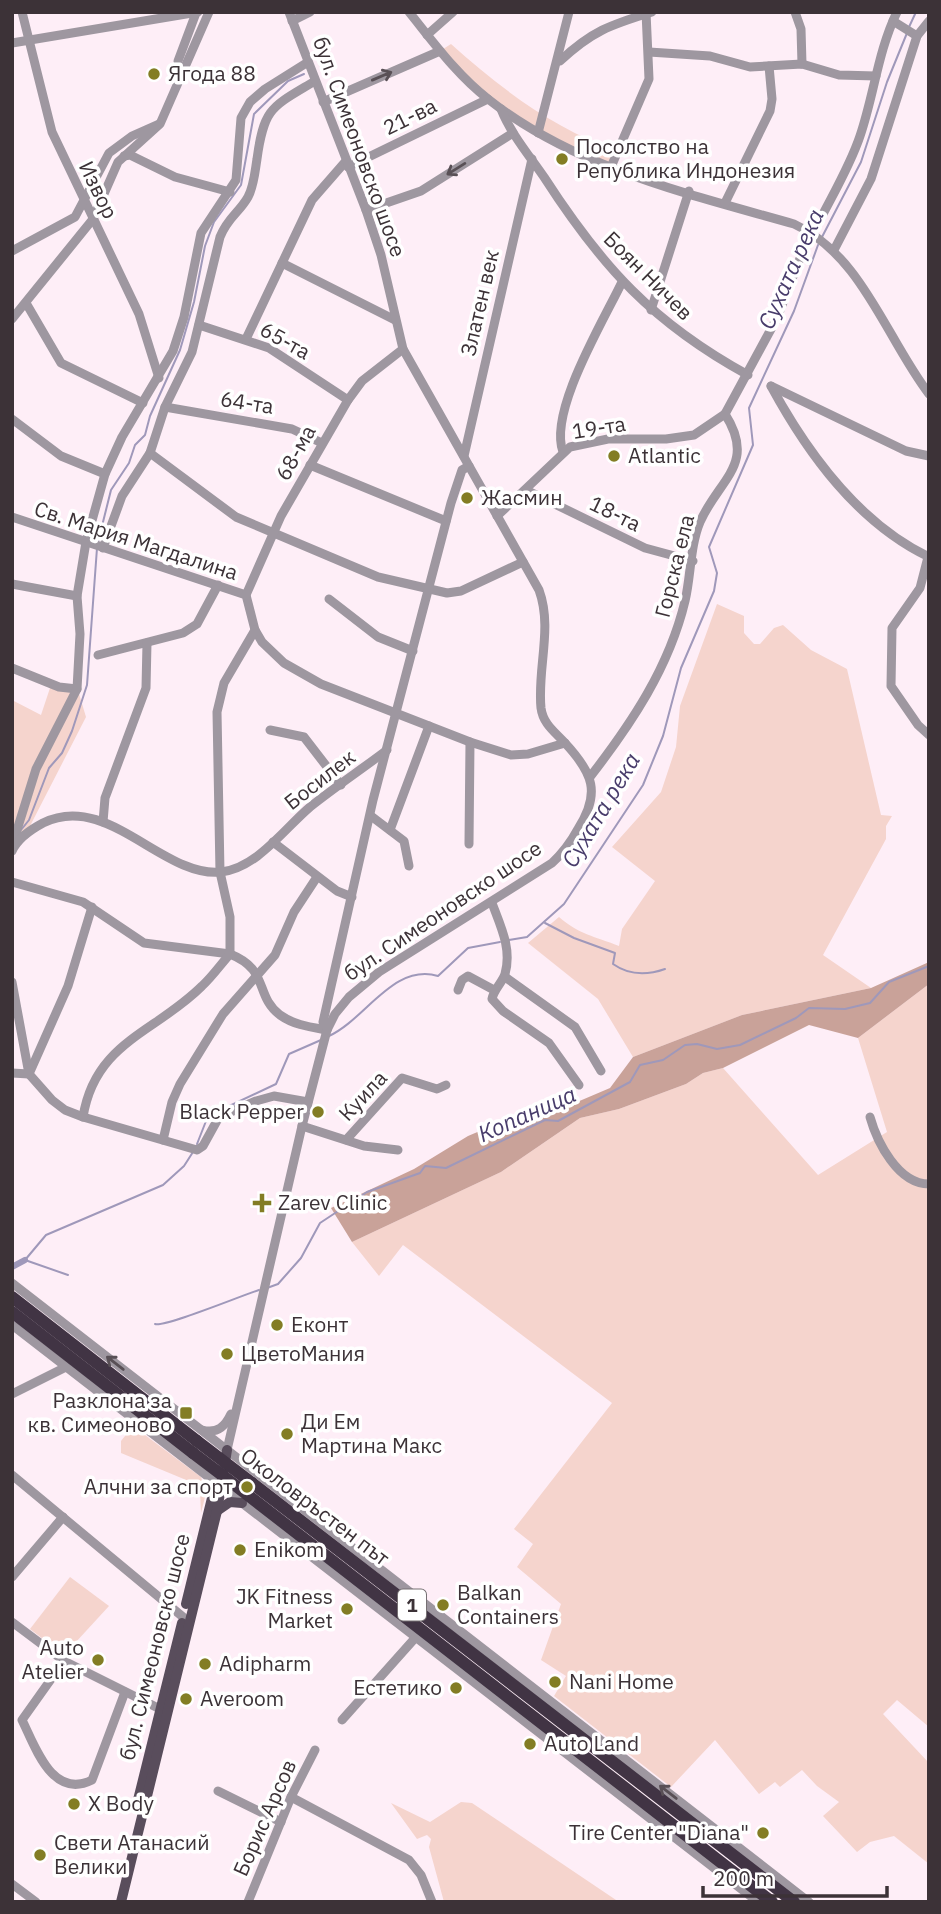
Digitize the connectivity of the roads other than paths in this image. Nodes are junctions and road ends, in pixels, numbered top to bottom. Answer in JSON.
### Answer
{"nodes":[{"id":1,"x":22,"y":12,"type":"edge"},
{"id":2,"x":127,"y":12,"type":"edge"},
{"id":3,"x":197,"y":12,"type":"edge"},
{"id":4,"x":209,"y":12,"type":"edge"},
{"id":5,"x":310,"y":12,"type":"edge"},
{"id":6,"x":409,"y":12,"type":"edge"},
{"id":7,"x":453,"y":12,"type":"edge"},
{"id":8,"x":569,"y":12,"type":"edge"},
{"id":9,"x":795,"y":12,"type":"edge"},
{"id":10,"x":648,"y":13,"type":"edge"},
{"id":11,"x":291,"y":17,"type":"edge"},
{"id":12,"x":895,"y":17,"type":"edge"},
{"id":13,"x":929,"y":21,"type":"edge"},
{"id":14,"x":128,"y":24,"type":"junction"},
{"id":15,"x":427,"y":35,"type":"junction"},
{"id":16,"x":917,"y":36,"type":"junction"},
{"id":17,"x":30,"y":41,"type":"junction"},
{"id":18,"x":12,"y":43,"type":"edge"},
{"id":19,"x":440,"y":51,"type":"junction"},
{"id":20,"x":649,"y":52,"type":"junction"},
{"id":21,"x":178,"y":61,"type":"dead end"},
{"id":22,"x":308,"y":62,"type":"junction"},
{"id":23,"x":558,"y":62,"type":"junction"},
{"id":24,"x":802,"y":64,"type":"junction"},
{"id":25,"x":769,"y":66,"type":"junction"},
{"id":26,"x":876,"y":76,"type":"junction"},
{"id":27,"x":315,"y":81,"type":"junction"},
{"id":28,"x":488,"y":99,"type":"junction"},
{"id":29,"x":323,"y":102,"type":"junction"},
{"id":30,"x":500,"y":108,"type":"junction"},
{"id":31,"x":160,"y":124,"type":"junction"},
{"id":32,"x":513,"y":133,"type":"junction"},
{"id":33,"x":538,"y":133,"type":"junction"},
{"id":34,"x":124,"y":156,"type":"junction"},
{"id":35,"x":532,"y":159,"type":"junction"},
{"id":36,"x":347,"y":164,"type":"junction"},
{"id":37,"x":611,"y":167,"type":"junction"},
{"id":38,"x":688,"y":191,"type":"junction"},
{"id":39,"x":230,"y":192,"type":"junction"},
{"id":40,"x":84,"y":202,"type":"junction"},
{"id":41,"x":725,"y":203,"type":"junction"},
{"id":42,"x":366,"y":210,"type":"junction"},
{"id":43,"x":93,"y":219,"type":"junction"},
{"id":44,"x":818,"y":237,"type":"junction"},
{"id":45,"x":835,"y":250,"type":"junction"},
{"id":46,"x":12,"y":251,"type":"edge"},
{"id":47,"x":282,"y":263,"type":"junction"},
{"id":48,"x":622,"y":282,"type":"junction"},
{"id":49,"x":26,"y":303,"type":"junction"},
{"id":50,"x":651,"y":310,"type":"junction"},
{"id":51,"x":12,"y":319,"type":"edge"},
{"id":52,"x":395,"y":320,"type":"junction"},
{"id":53,"x":199,"y":325,"type":"junction"},
{"id":54,"x":246,"y":339,"type":"junction"},
{"id":55,"x":403,"y":349,"type":"junction"},
{"id":56,"x":748,"y":375,"type":"junction"},
{"id":57,"x":159,"y":378,"type":"junction"},
{"id":58,"x":929,"y":394,"type":"edge"},
{"id":59,"x":348,"y":400,"type":"junction"},
{"id":60,"x":143,"y":403,"type":"junction"},
{"id":61,"x":165,"y":407,"type":"junction"},
{"id":62,"x":725,"y":414,"type":"junction"},
{"id":63,"x":12,"y":419,"type":"edge"},
{"id":64,"x":321,"y":443,"type":"junction"},
{"id":65,"x":564,"y":452,"type":"junction"},
{"id":66,"x":150,"y":453,"type":"junction"},
{"id":67,"x":464,"y":456,"type":"junction"},
{"id":68,"x":929,"y":456,"type":"edge"},
{"id":69,"x":310,"y":465,"type":"junction"},
{"id":70,"x":469,"y":466,"type":"junction"},
{"id":71,"x":105,"y":474,"type":"junction"},
{"id":72,"x":526,"y":490,"type":"junction"},
{"id":73,"x":497,"y":516,"type":"junction"},
{"id":74,"x":12,"y":517,"type":"edge"},
{"id":75,"x":446,"y":521,"type":"junction"},
{"id":76,"x":273,"y":533,"type":"junction"},
{"id":77,"x":86,"y":542,"type":"junction"},
{"id":78,"x":103,"y":548,"type":"junction"},
{"id":79,"x":929,"y":557,"type":"edge"},
{"id":80,"x":692,"y":561,"type":"junction"},
{"id":81,"x":523,"y":562,"type":"junction"},
{"id":82,"x":12,"y":584,"type":"edge"},
{"id":83,"x":218,"y":585,"type":"junction"},
{"id":84,"x":428,"y":589,"type":"junction"},
{"id":85,"x":246,"y":595,"type":"junction"},
{"id":86,"x":77,"y":596,"type":"junction"},
{"id":87,"x":329,"y":599,"type":"dead end"},
{"id":88,"x":255,"y":630,"type":"junction"},
{"id":89,"x":147,"y":643,"type":"junction"},
{"id":90,"x":413,"y":651,"type":"junction"},
{"id":91,"x":98,"y":655,"type":"dead end"},
{"id":92,"x":12,"y":668,"type":"edge"},
{"id":93,"x":77,"y":689,"type":"junction"},
{"id":94,"x":398,"y":713,"type":"junction"},
{"id":95,"x":429,"y":726,"type":"junction"},
{"id":96,"x":270,"y":730,"type":"dead end"},
{"id":97,"x":929,"y":735,"type":"edge"},
{"id":98,"x":470,"y":742,"type":"junction"},
{"id":99,"x":565,"y":743,"type":"junction"},
{"id":100,"x":388,"y":749,"type":"junction"},
{"id":101,"x":590,"y":777,"type":"junction"},
{"id":102,"x":341,"y":785,"type":"junction"},
{"id":103,"x":371,"y":816,"type":"junction"},
{"id":104,"x":103,"y":822,"type":"junction"},
{"id":105,"x":390,"y":830,"type":"junction"},
{"id":106,"x":17,"y":835,"type":"junction"},
{"id":107,"x":273,"y":842,"type":"junction"},
{"id":108,"x":469,"y":844,"type":"dead end"},
{"id":109,"x":12,"y":851,"type":"edge"},
{"id":110,"x":409,"y":866,"type":"dead end"},
{"id":111,"x":220,"y":872,"type":"junction"},
{"id":112,"x":317,"y":877,"type":"junction"},
{"id":113,"x":12,"y":882,"type":"edge"},
{"id":114,"x":352,"y":897,"type":"junction"},
{"id":115,"x":492,"y":903,"type":"junction"},
{"id":116,"x":92,"y":907,"type":"junction"},
{"id":117,"x":230,"y":954,"type":"junction"},
{"id":118,"x":258,"y":975,"type":"junction"},
{"id":119,"x":505,"y":977,"type":"junction"},
{"id":120,"x":12,"y":982,"type":"edge"},
{"id":121,"x":458,"y":990,"type":"dead end"},
{"id":122,"x":494,"y":990,"type":"junction"},
{"id":123,"x":327,"y":1030,"type":"junction"},
{"id":124,"x":601,"y":1071,"type":"dead end"},
{"id":125,"x":12,"y":1073,"type":"edge"},
{"id":126,"x":29,"y":1074,"type":"junction"},
{"id":127,"x":446,"y":1084,"type":"dead end"},
{"id":128,"x":579,"y":1086,"type":"dead end"},
{"id":129,"x":308,"y":1102,"type":"junction"},
{"id":130,"x":83,"y":1117,"type":"junction"},
{"id":131,"x":870,"y":1117,"type":"dead end"},
{"id":132,"x":302,"y":1126,"type":"junction"},
{"id":133,"x":163,"y":1140,"type":"junction"},
{"id":134,"x":346,"y":1140,"type":"junction"},
{"id":135,"x":398,"y":1150,"type":"dead end"},
{"id":136,"x":929,"y":1184,"type":"edge"},
{"id":137,"x":12,"y":1283,"type":"edge"},
{"id":138,"x":12,"y":1297,"type":"edge"},
{"id":139,"x":12,"y":1312,"type":"edge"},
{"id":140,"x":12,"y":1325,"type":"edge"},
{"id":141,"x":66,"y":1367,"type":"junction"},
{"id":142,"x":240,"y":1392,"type":"junction"},
{"id":143,"x":12,"y":1394,"type":"edge"},
{"id":144,"x":197,"y":1441,"type":"junction"},
{"id":145,"x":227,"y":1450,"type":"junction"},
{"id":146,"x":14,"y":1479,"type":"edge"},
{"id":147,"x":219,"y":1485,"type":"junction"},
{"id":148,"x":247,"y":1494,"type":"junction"},
{"id":149,"x":217,"y":1511,"type":"junction"},
{"id":150,"x":63,"y":1517,"type":"junction"},
{"id":151,"x":12,"y":1577,"type":"edge"},
{"id":152,"x":183,"y":1617,"type":"junction"},
{"id":153,"x":12,"y":1622,"type":"edge"},
{"id":154,"x":442,"y":1629,"type":"junction"},
{"id":155,"x":416,"y":1637,"type":"junction"},
{"id":156,"x":64,"y":1661,"type":"junction"},
{"id":157,"x":499,"y":1661,"type":"junction"},
{"id":158,"x":517,"y":1675,"type":"junction"},
{"id":159,"x":482,"y":1678,"type":"junction"},
{"id":160,"x":125,"y":1692,"type":"junction"},
{"id":161,"x":160,"y":1709,"type":"junction"},
{"id":162,"x":513,"y":1714,"type":"junction"},
{"id":163,"x":342,"y":1720,"type":"dead end"},
{"id":164,"x":525,"y":1723,"type":"joint"},
{"id":165,"x":571,"y":1729,"type":"junction"},
{"id":166,"x":315,"y":1749,"type":"dead end"},
{"id":167,"x":576,"y":1757,"type":"junction"},
{"id":168,"x":218,"y":1791,"type":"dead end"},
{"id":169,"x":291,"y":1797,"type":"junction"},
{"id":170,"x":281,"y":1822,"type":"junction"},
{"id":171,"x":12,"y":1884,"type":"edge"},
{"id":172,"x":32,"y":1901,"type":"edge"},
{"id":173,"x":114,"y":1902,"type":"edge"},
{"id":174,"x":121,"y":1902,"type":"edge"},
{"id":175,"x":248,"y":1902,"type":"edge"},
{"id":176,"x":432,"y":1902,"type":"edge"},
{"id":177,"x":758,"y":1902,"type":"edge"},
{"id":178,"x":772,"y":1902,"type":"edge"},
{"id":179,"x":794,"y":1902,"type":"edge"},
{"id":180,"x":809,"y":1902,"type":"edge"}],
"edges":[{"from":1,"to":17,"type":"street","name":"Извор"},
{"from":2,"to":14,"type":"street"},
{"from":3,"to":14,"type":"street"},
{"from":3,"to":21,"type":"street"},
{"from":4,"to":31,"type":"street"},
{"from":5,"to":11,"type":"street"},
{"from":6,"to":15,"type":"street"},
{"from":7,"to":15,"type":"street"},
{"from":8,"to":23,"type":"street"},
{"from":9,"to":24,"type":"street"},
{"from":10,"to":20,"type":"street"},
{"from":10,"to":23,"type":"street"},
{"from":11,"to":22,"type":"street","name":"бул. Симеоновско шосе"},
{"from":12,"to":16,"type":"street"},
{"from":12,"to":26,"type":"street"},
{"from":13,"to":16,"type":"street"},
{"from":14,"to":17,"type":"street"},
{"from":15,"to":19,"type":"street"},
{"from":16,"to":45,"type":"street"},
{"from":17,"to":18,"type":"street"},
{"from":17,"to":40,"type":"street","name":"Извор"},
{"from":19,"to":28,"type":"street"},
{"from":29,"to":19,"type":"street","one_way":true},
{"from":20,"to":25,"type":"street"},
{"from":20,"to":37,"type":"street"},
{"from":22,"to":27,"type":"street","name":"бул. Симеоновско шосе"},
{"from":22,"to":39,"type":"street"},
{"from":23,"to":33,"type":"street"},
{"from":24,"to":25,"type":"street"},
{"from":24,"to":26,"type":"street"},
{"from":25,"to":41,"type":"street"},
{"from":26,"to":44,"type":"street"},
{"from":27,"to":29,"type":"street","name":"бул. Симеоновско шосе"},
{"from":27,"to":53,"type":"street"},
{"from":28,"to":30,"type":"street"},
{"from":28,"to":36,"type":"street","name":"21-ва"},
{"from":29,"to":36,"type":"street","name":"бул. Симеоновско шосе"},
{"from":30,"to":32,"type":"street","name":"Боян Ничев"},
{"from":30,"to":33,"type":"street"},
{"from":31,"to":34,"type":"street"},
{"from":31,"to":40,"type":"street"},
{"from":32,"to":35,"type":"street","name":"Боян Ничев"},
{"from":32,"to":42,"type":"street","one_way":true},
{"from":33,"to":37,"type":"street"},
{"from":34,"to":39,"type":"street"},
{"from":34,"to":43,"type":"street"},
{"from":35,"to":48,"type":"street","name":"Боян Ничев"},
{"from":35,"to":67,"type":"street","name":"Златен век"},
{"from":36,"to":42,"type":"street","name":"бул. Симеоновско шосе"},
{"from":36,"to":47,"type":"street"},
{"from":37,"to":38,"type":"street"},
{"from":38,"to":41,"type":"street"},
{"from":38,"to":50,"type":"street"},
{"from":39,"to":57,"type":"street"},
{"from":40,"to":43,"type":"street","name":"Извор"},
{"from":40,"to":46,"type":"street"},
{"from":41,"to":44,"type":"street"},
{"from":42,"to":52,"type":"street","name":"бул. Симеоновско шосе"},
{"from":43,"to":49,"type":"street"},
{"from":43,"to":57,"type":"street","name":"Извор"},
{"from":44,"to":45,"type":"street"},
{"from":44,"to":56,"type":"street"},
{"from":45,"to":58,"type":"street"},
{"from":47,"to":52,"type":"street"},
{"from":47,"to":54,"type":"street"},
{"from":48,"to":50,"type":"street","name":"Боян Ничев"},
{"from":48,"to":65,"type":"street"},
{"from":49,"to":51,"type":"street"},
{"from":49,"to":60,"type":"street"},
{"from":50,"to":56,"type":"street","name":"Боян Ничев"},
{"from":52,"to":55,"type":"street","name":"бул. Симеоновско шосе"},
{"from":53,"to":54,"type":"street","name":"65-та"},
{"from":53,"to":61,"type":"street"},
{"from":54,"to":59,"type":"street","name":"65-та"},
{"from":55,"to":59,"type":"street","name":"68-ма"},
{"from":55,"to":67,"type":"street","name":"бул. Симеоновско шосе"},
{"from":56,"to":62,"type":"street"},
{"from":57,"to":60,"type":"street"},
{"from":59,"to":64,"type":"street","name":"68-ма"},
{"from":60,"to":71,"type":"street"},
{"from":61,"to":64,"type":"street","name":"64-та"},
{"from":61,"to":66,"type":"street"},
{"from":62,"to":65,"type":"street","name":"19-та"},
{"from":62,"to":80,"type":"street","name":"Горска ела"},
{"from":63,"to":71,"type":"street"},
{"from":64,"to":69,"type":"street","name":"68-ма"},
{"from":65,"to":72,"type":"street","name":"19-та"},
{"from":66,"to":76,"type":"street"},
{"from":66,"to":78,"type":"street"},
{"from":67,"to":70,"type":"street","name":"бул. Симеоновско шосе"},
{"from":68,"to":79,"type":"street"},
{"from":69,"to":75,"type":"street"},
{"from":69,"to":76,"type":"street","name":"68-ма"},
{"from":70,"to":73,"type":"street","name":"бул. Симеоновско шосе"},
{"from":70,"to":75,"type":"street","name":"Босилек"},
{"from":71,"to":77,"type":"street"},
{"from":72,"to":73,"type":"street","name":"19-та"},
{"from":72,"to":80,"type":"street","name":"18-та"},
{"from":73,"to":81,"type":"street","name":"бул. Симеоновско шосе"},
{"from":74,"to":77,"type":"street","name":"Св. Мария Магдалина"},
{"from":75,"to":84,"type":"street","name":"Босилек"},
{"from":76,"to":84,"type":"street"},
{"from":76,"to":85,"type":"street","name":"68-ма"},
{"from":77,"to":78,"type":"street","name":"Св. Мария Магдалина"},
{"from":77,"to":86,"type":"street"},
{"from":78,"to":83,"type":"street","name":"Св. Мария Магдалина"},
{"from":79,"to":97,"type":"street"},
{"from":80,"to":101,"type":"street","name":"Горска ела"},
{"from":81,"to":84,"type":"street"},
{"from":81,"to":99,"type":"street","name":"бул. Симеоновско шосе"},
{"from":82,"to":86,"type":"street"},
{"from":83,"to":85,"type":"street","name":"Св. Мария Магдалина"},
{"from":83,"to":89,"type":"street"},
{"from":84,"to":90,"type":"street","name":"Босилек"},
{"from":85,"to":88,"type":"street","name":"Св. Мария Магдалина"},
{"from":86,"to":93,"type":"street"},
{"from":87,"to":90,"type":"street"},
{"from":88,"to":94,"type":"street","name":"Св. Мария Магдалина"},
{"from":88,"to":111,"type":"street"},
{"from":89,"to":91,"type":"street"},
{"from":89,"to":104,"type":"street"},
{"from":90,"to":94,"type":"street","name":"Босилек"},
{"from":92,"to":93,"type":"street"},
{"from":93,"to":106,"type":"street"},
{"from":94,"to":95,"type":"street","name":"Св. Мария Магдалина"},
{"from":94,"to":100,"type":"street","name":"Босилек"},
{"from":95,"to":98,"type":"street","name":"Св. Мария Магдалина"},
{"from":95,"to":105,"type":"street"},
{"from":96,"to":102,"type":"street"},
{"from":98,"to":99,"type":"street","name":"Св. Мария Магдалина"},
{"from":98,"to":108,"type":"street"},
{"from":99,"to":101,"type":"street","name":"бул. Симеоновско шосе"},
{"from":100,"to":102,"type":"street","name":"Босилек"},
{"from":100,"to":103,"type":"street"},
{"from":101,"to":115,"type":"street","name":"бул. Симеоновско шосе"},
{"from":102,"to":107,"type":"street","name":"Босилек"},
{"from":103,"to":105,"type":"street"},
{"from":103,"to":114,"type":"street"},
{"from":104,"to":106,"type":"street"},
{"from":104,"to":111,"type":"street"},
{"from":105,"to":110,"type":"street"},
{"from":106,"to":109,"type":"street"},
{"from":107,"to":111,"type":"street","name":"Босилек"},
{"from":107,"to":112,"type":"street"},
{"from":111,"to":117,"type":"street"},
{"from":112,"to":114,"type":"street"},
{"from":112,"to":118,"type":"street"},
{"from":113,"to":116,"type":"street"},
{"from":114,"to":123,"type":"street"},
{"from":115,"to":119,"type":"street"},
{"from":115,"to":123,"type":"street","name":"бул. Симеоновско шосе"},
{"from":116,"to":117,"type":"street"},
{"from":116,"to":126,"type":"street"},
{"from":117,"to":118,"type":"street"},
{"from":117,"to":130,"type":"street"},
{"from":118,"to":123,"type":"street"},
{"from":118,"to":133,"type":"street"},
{"from":119,"to":122,"type":"street"},
{"from":119,"to":124,"type":"street"},
{"from":120,"to":126,"type":"street"},
{"from":121,"to":122,"type":"street"},
{"from":122,"to":128,"type":"street"},
{"from":123,"to":129,"type":"street","name":"бул. Симеоновско шосе"},
{"from":125,"to":126,"type":"street"},
{"from":126,"to":130,"type":"street"},
{"from":127,"to":134,"type":"street","name":"Куила"},
{"from":129,"to":132,"type":"street","name":"бул. Симеоновско шосе"},
{"from":129,"to":133,"type":"street"},
{"from":130,"to":133,"type":"street"},
{"from":131,"to":136,"type":"street"},
{"from":132,"to":134,"type":"street"},
{"from":132,"to":142,"type":"street","name":"бул. Симеоновско шосе"},
{"from":134,"to":135,"type":"street"},
{"from":144,"to":137,"type":"street","one_way":true},
{"from":138,"to":144,"type":"highway","name":"Околовръстен път","number":"1"},
{"from":139,"to":144,"type":"highway","name":"Околовръстен път","number":"1"},
{"from":140,"to":141,"type":"street"},
{"from":141,"to":143,"type":"street"},
{"from":141,"to":147,"type":"street"},
{"from":142,"to":144,"type":"street"},
{"from":142,"to":145,"type":"street","name":"бул. Симеоновско шосе"},
{"from":144,"to":145,"type":"street"},
{"from":144,"to":148,"type":"highway","name":"Околовръстен път","number":"1","bridge":true},
{"from":145,"to":147,"type":"main road","name":"бул. Симеоновско шосе"},
{"from":145,"to":157,"type":"street"},
{"from":146,"to":150,"type":"street"},
{"from":147,"to":148,"type":"street"},
{"from":147,"to":149,"type":"main road","name":"бул. Симеоновско шосе"},
{"from":147,"to":152,"type":"main road","name":"бул. Симеоновско шосе"},
{"from":148,"to":149,"type":"main road"},
{"from":148,"to":154,"type":"highway","name":"Околовръстен път","number":"1"},
{"from":148,"to":155,"type":"street"},
{"from":148,"to":159,"type":"highway","name":"Околовръстен път","number":"1"},
{"from":149,"to":174,"type":"main road","name":"бул. Симеоновско шосе"},
{"from":150,"to":151,"type":"street"},
{"from":150,"to":152,"type":"street"},
{"from":152,"to":161,"type":"main road","name":"бул. Симеоновско шосе"},
{"from":153,"to":156,"type":"street"},
{"from":154,"to":157,"type":"highway"},
{"from":154,"to":165,"type":"highway","name":"Околовръстен път","number":"1"},
{"from":155,"to":162,"type":"street"},
{"from":155,"to":163,"type":"street"},
{"from":156,"to":160,"type":"street"},
{"from":156,"to":160,"type":"street"},
{"from":157,"to":158,"type":"street"},
{"from":158,"to":165,"type":"highway"},
{"from":180,"to":158,"type":"street","one_way":true},
{"from":159,"to":162,"type":"highway"},
{"from":159,"to":167,"type":"highway","name":"Околовръстен път","number":"1"},
{"from":160,"to":161,"type":"street"},
{"from":161,"to":173,"type":"main road","name":"бул. Симеоновско шосе"},
{"from":162,"to":164,"type":"street"},
{"from":164,"to":167,"type":"highway"},
{"from":165,"to":179,"type":"highway","name":"Околовръстен път","number":"1"},
{"from":166,"to":169,"type":"street","name":"Борис Арсов"},
{"from":167,"to":177,"type":"street","name":"Околовръстен път"},
{"from":167,"to":178,"type":"highway","name":"Околовръстен път","number":"1"},
{"from":168,"to":170,"type":"street"},
{"from":169,"to":170,"type":"street","name":"Борис Арсов"},
{"from":169,"to":176,"type":"street"},
{"from":170,"to":175,"type":"street","name":"Борис Арсов"},
{"from":171,"to":172,"type":"street"}]}
